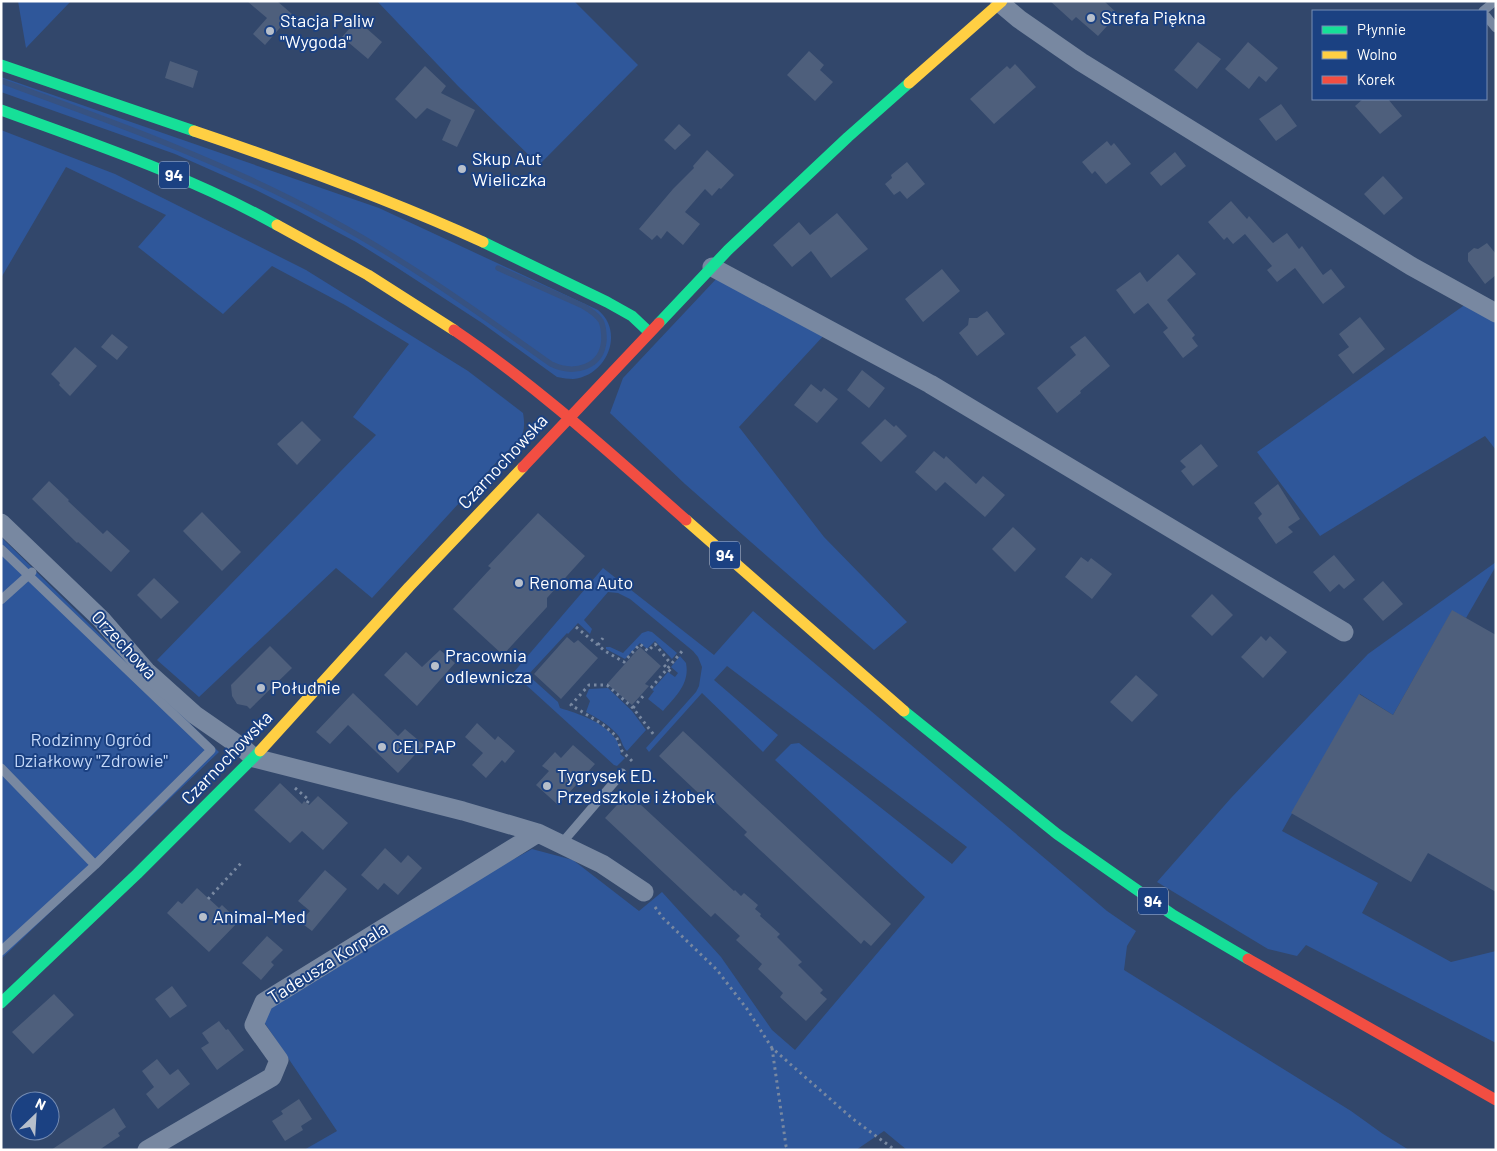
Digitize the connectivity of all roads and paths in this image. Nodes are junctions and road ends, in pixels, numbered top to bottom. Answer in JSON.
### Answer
{"nodes":[{"id":1,"x":1495,"y":1,"type":"edge"},
{"id":2,"x":1001,"y":2,"type":"edge"},
{"id":3,"x":1484,"y":10,"type":"edge"},
{"id":4,"x":1487,"y":17,"type":"edge"},
{"id":5,"x":1496,"y":28,"type":"edge"},
{"id":6,"x":1,"y":65,"type":"edge"},
{"id":7,"x":1,"y":110,"type":"edge"},
{"id":8,"x":712,"y":267,"type":"junction"},
{"id":9,"x":1496,"y":313,"type":"edge"},
{"id":10,"x":649,"y":332,"type":"junction"},
{"id":11,"x":569,"y":417,"type":"junction"},
{"id":12,"x":1,"y":523,"type":"edge"},
{"id":13,"x":1,"y":549,"type":"edge"},
{"id":14,"x":30,"y":574,"type":"junction"},
{"id":15,"x":1,"y":600,"type":"edge"},
{"id":16,"x":576,"y":627,"type":"dead end"},
{"id":17,"x":1344,"y":632,"type":"dead end"},
{"id":18,"x":604,"y":638,"type":"dead end"},
{"id":19,"x":598,"y":644,"type":"junction"},
{"id":20,"x":683,"y":650,"type":"dead end"},
{"id":21,"x":671,"y":664,"type":"junction"},
{"id":22,"x":664,"y":665,"type":"dead end"},
{"id":23,"x":667,"y":668,"type":"junction"},
{"id":24,"x":674,"y":674,"type":"dead end"},
{"id":25,"x":651,"y":688,"type":"dead end"},
{"id":26,"x":644,"y":696,"type":"dead end"},
{"id":27,"x":632,"y":708,"type":"junction"},
{"id":28,"x":654,"y":735,"type":"dead end"},
{"id":29,"x":254,"y":758,"type":"junction"},
{"id":30,"x":632,"y":761,"type":"dead end"},
{"id":31,"x":1,"y":768,"type":"edge"},
{"id":32,"x":622,"y":773,"type":"dead end"},
{"id":33,"x":538,"y":833,"type":"junction"},
{"id":34,"x":561,"y":844,"type":"junction"},
{"id":35,"x":242,"y":862,"type":"dead end"},
{"id":36,"x":95,"y":865,"type":"junction"},
{"id":37,"x":644,"y":892,"type":"joint"},
{"id":38,"x":208,"y":898,"type":"dead end"},
{"id":39,"x":1,"y":951,"type":"edge"},
{"id":40,"x":1,"y":1003,"type":"edge"},
{"id":41,"x":772,"y":1048,"type":"junction"},
{"id":42,"x":1496,"y":1100,"type":"edge"},
{"id":43,"x":147,"y":1150,"type":"edge"},
{"id":44,"x":788,"y":1150,"type":"edge"},
{"id":45,"x":896,"y":1150,"type":"edge"}],
"edges":[{"from":1,"to":3,"type":"lane"},
{"from":2,"to":8,"type":"street","name":"Czarnochowska"},
{"from":2,"to":9,"type":"street"},
{"from":4,"to":5,"type":"lane"},
{"from":6,"to":10,"type":"street"},
{"from":7,"to":11,"type":"street","number":"94"},
{"from":8,"to":10,"type":"street","name":"Czarnochowska"},
{"from":8,"to":17,"type":"street"},
{"from":10,"to":11,"type":"street","name":"Czarnochowska"},
{"from":11,"to":29,"type":"street","name":"Czarnochowska"},
{"from":11,"to":42,"type":"street","number":"94"},
{"from":12,"to":29,"type":"street","name":"Orzechowa"},
{"from":13,"to":14,"type":"lane"},
{"from":14,"to":15,"type":"lane"},
{"from":14,"to":36,"type":"lane"},
{"from":16,"to":19,"type":"path"},
{"from":18,"to":19,"type":"path"},
{"from":19,"to":21,"type":"path"},
{"from":20,"to":21,"type":"path"},
{"from":21,"to":23,"type":"path"},
{"from":22,"to":23,"type":"path"},
{"from":23,"to":24,"type":"path"},
{"from":23,"to":25,"type":"path"},
{"from":26,"to":27,"type":"path"},
{"from":27,"to":28,"type":"path"},
{"from":27,"to":30,"type":"path"},
{"from":29,"to":33,"type":"street"},
{"from":29,"to":40,"type":"street","name":"Czarnochowska"},
{"from":31,"to":36,"type":"lane"},
{"from":32,"to":34,"type":"lane"},
{"from":33,"to":34,"type":"street"},
{"from":33,"to":43,"type":"street","name":"Tadeusza Korpala"},
{"from":34,"to":37,"type":"street"},
{"from":35,"to":38,"type":"path"},
{"from":36,"to":39,"type":"lane"},
{"from":37,"to":41,"type":"path"},
{"from":41,"to":44,"type":"path"},
{"from":41,"to":45,"type":"path"}]}
